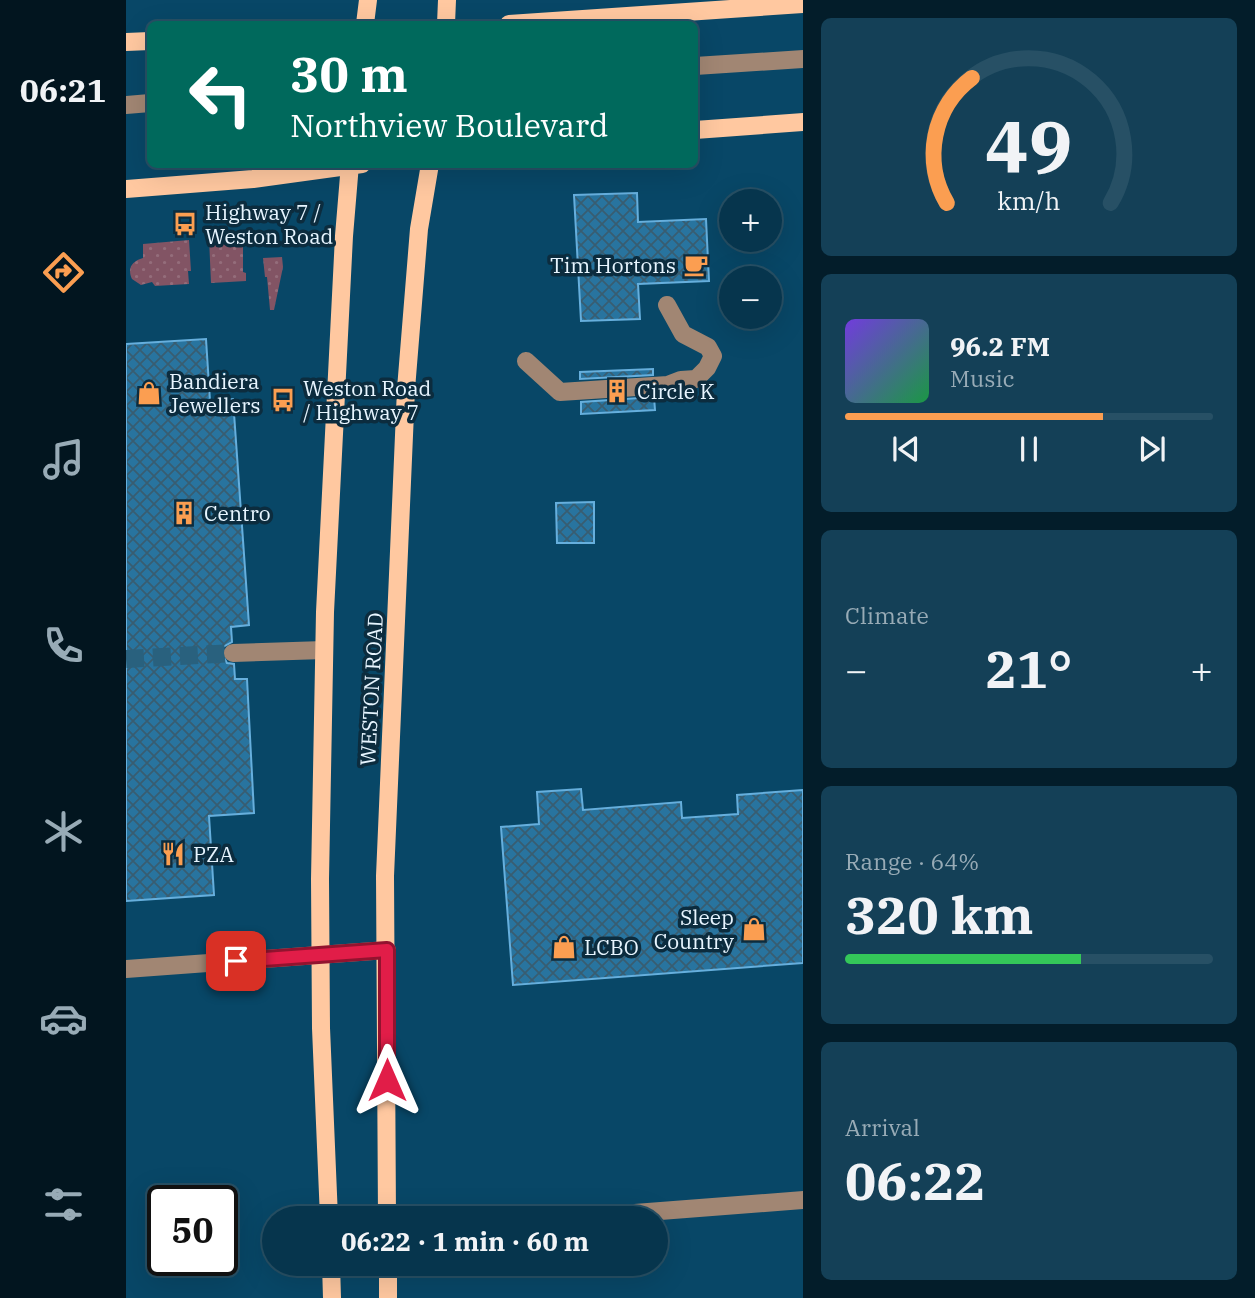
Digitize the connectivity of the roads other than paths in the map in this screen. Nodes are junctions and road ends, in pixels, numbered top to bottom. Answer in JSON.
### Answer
{"nodes":[{"id":1,"x":368,"y":0,"type":"edge"},
{"id":2,"x":447,"y":0,"type":"edge"},
{"id":3,"x":803,"y":4,"type":"edge"},
{"id":4,"x":365,"y":21,"type":"edge"},
{"id":5,"x":446,"y":21,"type":"edge"},
{"id":6,"x":553,"y":21,"type":"edge"},
{"id":7,"x":126,"y":41,"type":"edge"},
{"id":8,"x":147,"y":41,"type":"edge"},
{"id":9,"x":803,"y":59,"type":"edge"},
{"id":10,"x":698,"y":66,"type":"edge"},
{"id":11,"x":147,"y":103,"type":"edge"},
{"id":12,"x":126,"y":105,"type":"edge"},
{"id":13,"x":803,"y":122,"type":"edge"},
{"id":14,"x":698,"y":130,"type":"edge"},
{"id":15,"x":331,"y":168,"type":"edge"},
{"id":16,"x":354,"y":168,"type":"edge"},
{"id":17,"x":429,"y":168,"type":"edge"},
{"id":18,"x":126,"y":189,"type":"edge"},
{"id":19,"x":667,"y":305,"type":"dead end"},
{"id":20,"x":526,"y":361,"type":"dead end"},
{"id":21,"x":324,"y":650,"type":"junction"},
{"id":22,"x":233,"y":653,"type":"tunnel mouth"},
{"id":23,"x":387,"y":950,"type":"junction"},
{"id":24,"x":321,"y":955,"type":"junction"},
{"id":25,"x":126,"y":969,"type":"edge"},
{"id":26,"x":803,"y":1200,"type":"edge"},
{"id":27,"x":328,"y":1206,"type":"edge"},
{"id":28,"x":387,"y":1206,"type":"edge"},
{"id":29,"x":668,"y":1210,"type":"edge"},
{"id":30,"x":331,"y":1276,"type":"edge"},
{"id":31,"x":388,"y":1276,"type":"edge"},
{"id":32,"x":332,"y":1298,"type":"edge"},
{"id":33,"x":388,"y":1298,"type":"edge"}],
"edges":[{"from":1,"to":4,"type":"main road"},
{"from":2,"to":5,"type":"main road"},
{"from":3,"to":6,"type":"main road"},
{"from":7,"to":8,"type":"main road"},
{"from":9,"to":10,"type":"street"},
{"from":11,"to":12,"type":"street"},
{"from":13,"to":14,"type":"main road"},
{"from":15,"to":18,"type":"main road"},
{"from":16,"to":21,"type":"main road"},
{"from":17,"to":23,"type":"main road","name":"WESTON ROAD"},
{"from":19,"to":20,"type":"street"},
{"from":21,"to":22,"type":"street"},
{"from":21,"to":24,"type":"main road"},
{"from":23,"to":24,"type":"street"},
{"from":23,"to":28,"type":"main road","name":"WESTON ROAD"},
{"from":24,"to":25,"type":"street"},
{"from":24,"to":27,"type":"main road"},
{"from":26,"to":29,"type":"street"},
{"from":30,"to":32,"type":"main road"},
{"from":31,"to":33,"type":"main road"}]}
